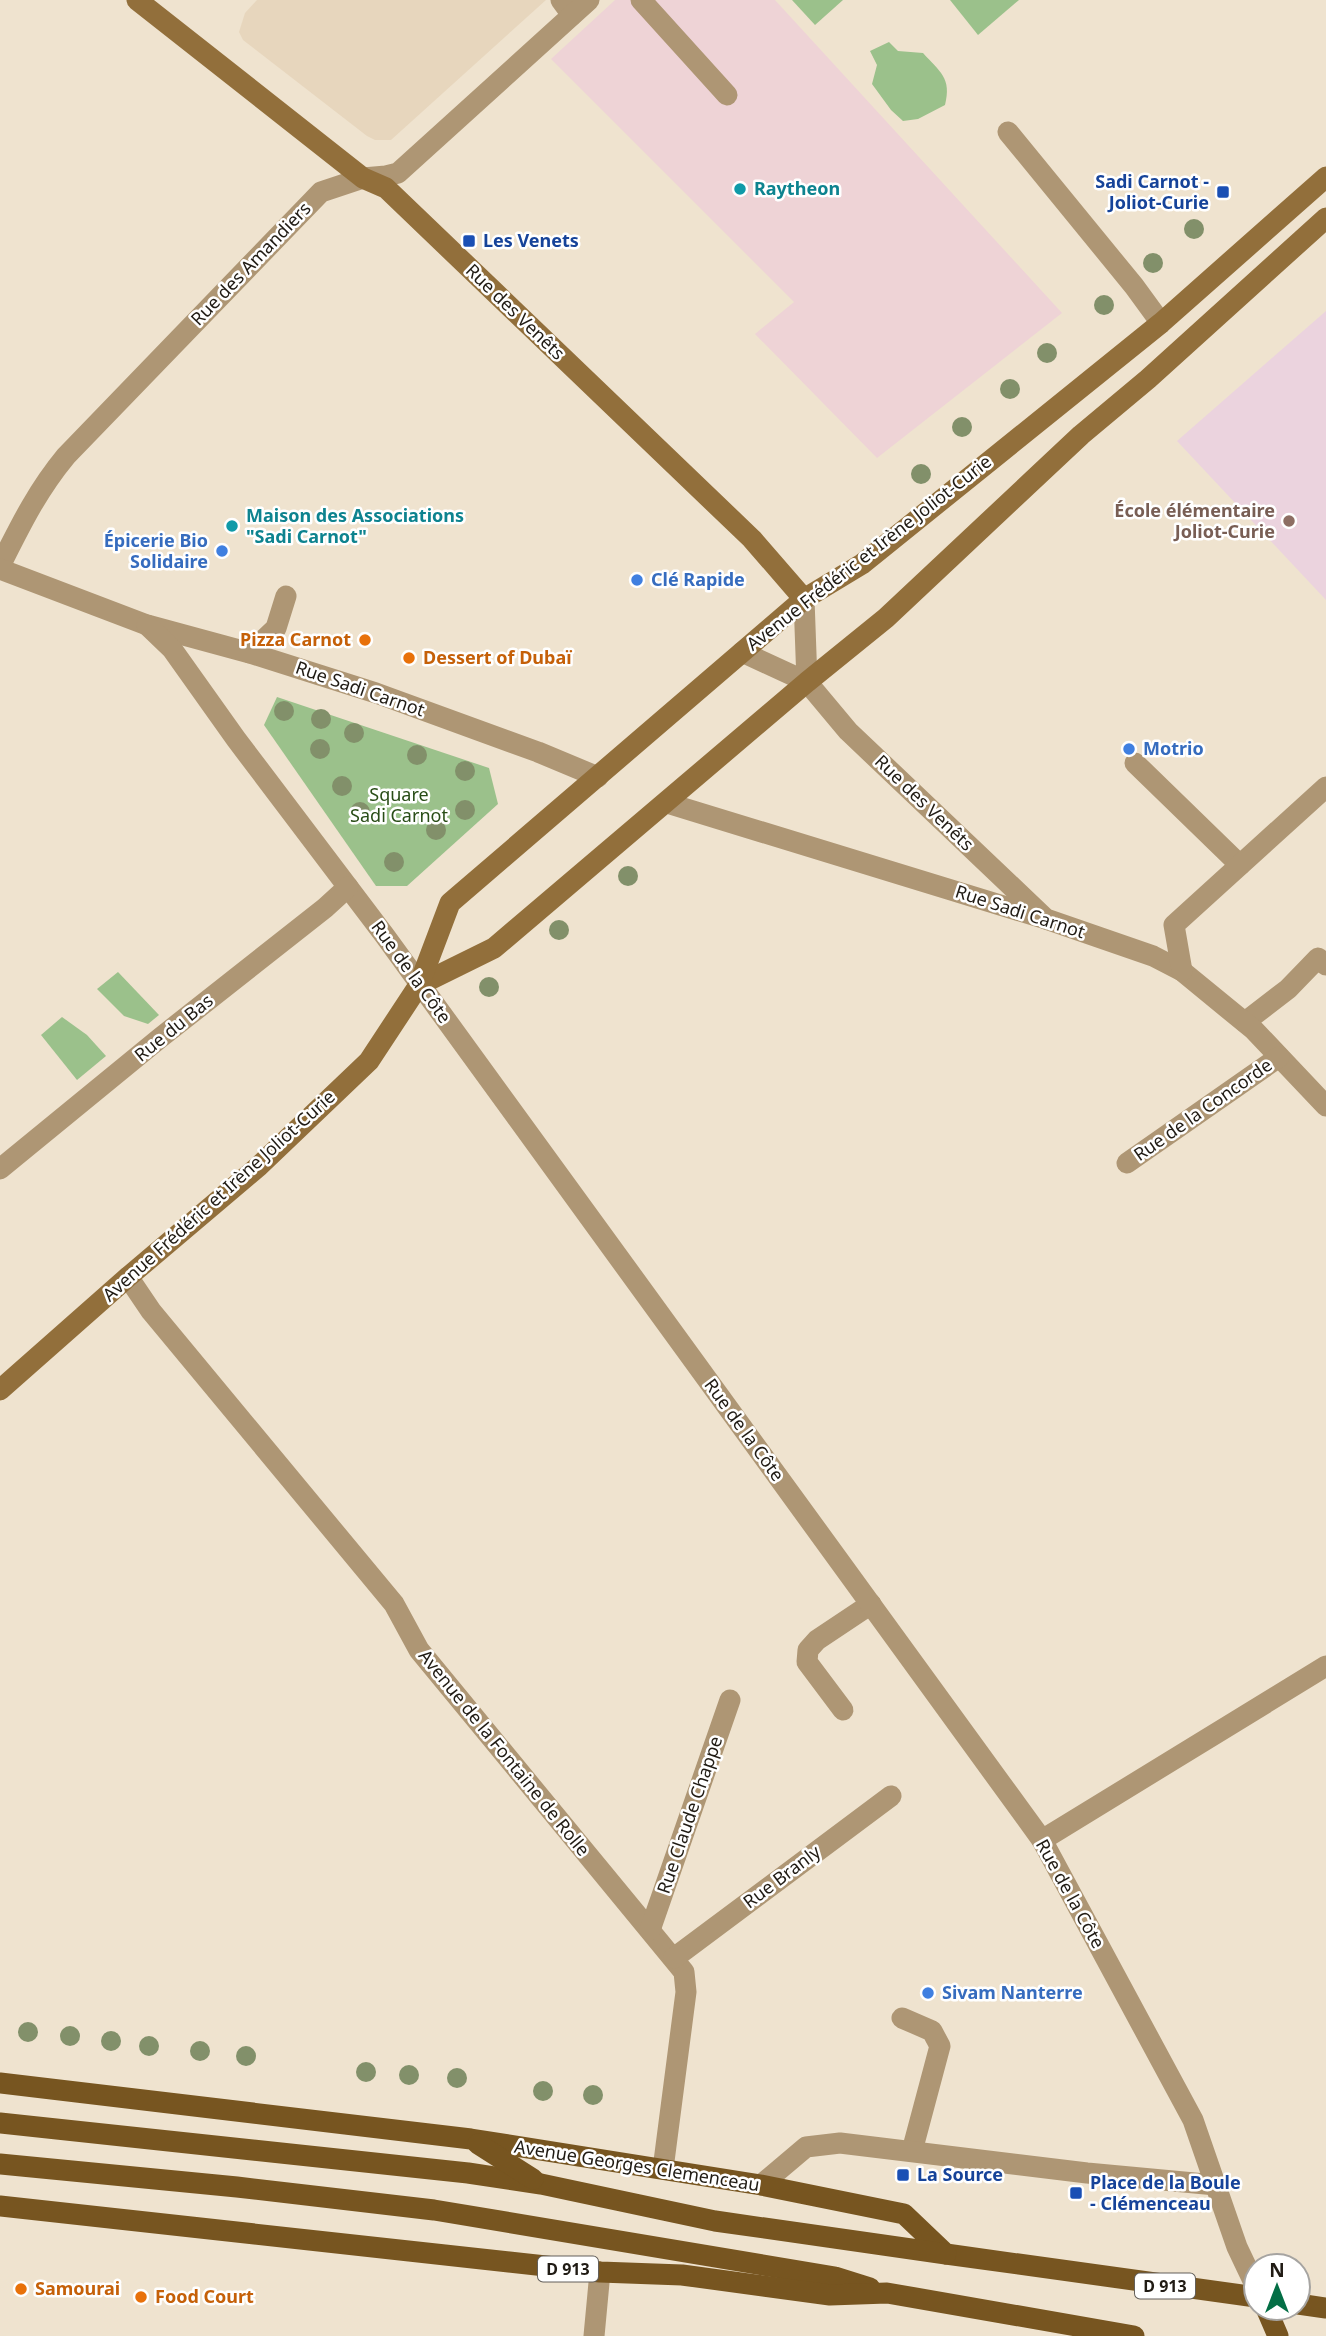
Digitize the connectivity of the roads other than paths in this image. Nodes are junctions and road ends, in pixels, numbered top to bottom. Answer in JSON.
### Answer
{"nodes":[{"id":1,"x":137,"y":0,"type":"edge"},
{"id":2,"x":589,"y":0,"type":"edge"},
{"id":3,"x":641,"y":0,"type":"edge"},
{"id":4,"x":567,"y":8,"type":"edge"},
{"id":5,"x":727,"y":95,"type":"dead end"},
{"id":6,"x":1008,"y":132,"type":"dead end"},
{"id":7,"x":1326,"y":177,"type":"edge"},
{"id":8,"x":363,"y":178,"type":"junction"},
{"id":9,"x":1326,"y":218,"type":"edge"},
{"id":10,"x":1161,"y":323,"type":"junction"},
{"id":11,"x":0,"y":568,"type":"edge"},
{"id":12,"x":286,"y":597,"type":"dead end"},
{"id":13,"x":804,"y":599,"type":"junction"},
{"id":14,"x":147,"y":625,"type":"junction"},
{"id":15,"x":742,"y":652,"type":"junction"},
{"id":16,"x":250,"y":653,"type":"junction"},
{"id":17,"x":807,"y":682,"type":"junction"},
{"id":18,"x":1135,"y":763,"type":"dead end"},
{"id":19,"x":597,"y":778,"type":"junction"},
{"id":20,"x":1326,"y":787,"type":"edge"},
{"id":21,"x":667,"y":803,"type":"junction"},
{"id":22,"x":1240,"y":865,"type":"junction"},
{"id":23,"x":348,"y":887,"type":"junction"},
{"id":24,"x":1046,"y":919,"type":"junction"},
{"id":25,"x":1326,"y":965,"type":"edge"},
{"id":26,"x":1182,"y":971,"type":"junction"},
{"id":27,"x":419,"y":985,"type":"junction"},
{"id":28,"x":1245,"y":1022,"type":"junction"},
{"id":29,"x":1279,"y":1057,"type":"junction"},
{"id":30,"x":1326,"y":1106,"type":"edge"},
{"id":31,"x":1127,"y":1163,"type":"dead end"},
{"id":32,"x":0,"y":1169,"type":"edge"},
{"id":33,"x":128,"y":1277,"type":"junction"},
{"id":34,"x":0,"y":1390,"type":"edge"},
{"id":35,"x":871,"y":1604,"type":"junction"},
{"id":36,"x":1326,"y":1666,"type":"edge"},
{"id":37,"x":730,"y":1700,"type":"dead end"},
{"id":38,"x":843,"y":1710,"type":"dead end"},
{"id":39,"x":891,"y":1796,"type":"dead end"},
{"id":40,"x":1042,"y":1840,"type":"junction"},
{"id":41,"x":650,"y":1930,"type":"junction"},
{"id":42,"x":674,"y":1958,"type":"junction"},
{"id":43,"x":902,"y":2018,"type":"dead end"},
{"id":44,"x":0,"y":2083,"type":"edge"},
{"id":45,"x":0,"y":2123,"type":"edge"},
{"id":46,"x":471,"y":2139,"type":"junction"},
{"id":47,"x":912,"y":2151,"type":"junction"},
{"id":48,"x":0,"y":2164,"type":"edge"},
{"id":49,"x":663,"y":2169,"type":"junction"},
{"id":50,"x":541,"y":2184,"type":"junction"},
{"id":51,"x":761,"y":2185,"type":"junction"},
{"id":52,"x":1216,"y":2185,"type":"junction"},
{"id":53,"x":0,"y":2206,"type":"edge"},
{"id":54,"x":946,"y":2254,"type":"junction"},
{"id":55,"x":1242,"y":2258,"type":"edge"},
{"id":56,"x":600,"y":2272,"type":"junction"},
{"id":57,"x":887,"y":2293,"type":"junction"},
{"id":58,"x":1242,"y":2295,"type":"edge"},
{"id":59,"x":594,"y":2336,"type":"edge"},
{"id":60,"x":1134,"y":2336,"type":"edge"}],
"edges":[{"from":1,"to":8,"type":"main road","name":"Rue des Venêts"},
{"from":2,"to":4,"type":"street","name":"Rue des Amandiers"},
{"from":3,"to":5,"type":"street"},
{"from":4,"to":8,"type":"street","name":"Rue des Amandiers"},
{"from":6,"to":10,"type":"street"},
{"from":7,"to":10,"type":"main road","name":"Avenue Frédéric et Irène Joliot-Curie"},
{"from":8,"to":11,"type":"street","name":"Rue des Amandiers"},
{"from":8,"to":13,"type":"main road","name":"Rue des Venêts"},
{"from":9,"to":17,"type":"main road"},
{"from":10,"to":13,"type":"main road","name":"Avenue Frédéric et Irène Joliot-Curie"},
{"from":11,"to":14,"type":"street","name":"Rue Sadi Carnot"},
{"from":12,"to":16,"type":"street"},
{"from":13,"to":15,"type":"main road","name":"Avenue Frédéric et Irène Joliot-Curie"},
{"from":13,"to":17,"type":"street"},
{"from":14,"to":16,"type":"street","name":"Rue Sadi Carnot"},
{"from":14,"to":23,"type":"street","name":"Rue de la Côte"},
{"from":15,"to":17,"type":"street","name":"Rue des Venêts"},
{"from":15,"to":19,"type":"main road","name":"Avenue Frédéric et Irène Joliot-Curie"},
{"from":16,"to":19,"type":"street","name":"Rue Sadi Carnot"},
{"from":17,"to":21,"type":"main road"},
{"from":17,"to":24,"type":"street","name":"Rue des Venêts"},
{"from":18,"to":22,"type":"street"},
{"from":19,"to":27,"type":"main road","name":"Avenue Frédéric et Irène Joliot-Curie"},
{"from":20,"to":22,"type":"street"},
{"from":21,"to":24,"type":"street","name":"Rue Sadi Carnot"},
{"from":21,"to":27,"type":"main road"},
{"from":22,"to":26,"type":"street"},
{"from":23,"to":27,"type":"street","name":"Rue de la Côte"},
{"from":23,"to":32,"type":"street","name":"Rue du Bas"},
{"from":24,"to":26,"type":"street","name":"Rue Sadi Carnot"},
{"from":25,"to":28,"type":"street"},
{"from":26,"to":28,"type":"street","name":"Rue Sadi Carnot"},
{"from":27,"to":33,"type":"main road","name":"Avenue Frédéric et Irène Joliot-Curie"},
{"from":27,"to":35,"type":"street","name":"Rue de la Côte"},
{"from":28,"to":29,"type":"street","name":"Rue Sadi Carnot"},
{"from":29,"to":30,"type":"street","name":"Rue Sadi Carnot"},
{"from":29,"to":31,"type":"street","name":"Rue de la Concorde"},
{"from":33,"to":34,"type":"main road","name":"Avenue Frédéric et Irène Joliot-Curie"},
{"from":33,"to":41,"type":"street","name":"Avenue de la Fontaine de Rolle"},
{"from":35,"to":38,"type":"street"},
{"from":35,"to":40,"type":"street","name":"Rue de la Côte"},
{"from":36,"to":40,"type":"street"},
{"from":37,"to":41,"type":"street","name":"Rue Claude Chappe"},
{"from":39,"to":42,"type":"street","name":"Rue Branly"},
{"from":40,"to":52,"type":"street","name":"Rue de la Côte"},
{"from":41,"to":42,"type":"street","name":"Avenue de la Fontaine de Rolle"},
{"from":42,"to":49,"type":"street","name":"Avenue de la Fontaine de Rolle"},
{"from":43,"to":47,"type":"street"},
{"from":44,"to":46,"type":"main road","name":"Avenue Georges Clemenceau"},
{"from":45,"to":50,"type":"main road","number":"D 913"},
{"from":46,"to":49,"type":"main road","name":"Avenue Georges Clemenceau"},
{"from":46,"to":50,"type":"main road"},
{"from":47,"to":51,"type":"street"},
{"from":47,"to":52,"type":"street"},
{"from":48,"to":57,"type":"main road","number":"D 913"},
{"from":49,"to":51,"type":"main road","name":"Avenue Georges Clemenceau"},
{"from":50,"to":54,"type":"main road","number":"D 913"},
{"from":51,"to":54,"type":"main road","name":"Avenue Georges Clemenceau"},
{"from":52,"to":55,"type":"street","name":"Rue de la Côte"},
{"from":53,"to":56,"type":"main road","number":"D 913"},
{"from":54,"to":58,"type":"main road","number":"D 913"},
{"from":56,"to":57,"type":"main road","number":"D 913"},
{"from":56,"to":59,"type":"street"},
{"from":57,"to":60,"type":"main road","number":"D 913"}]}
